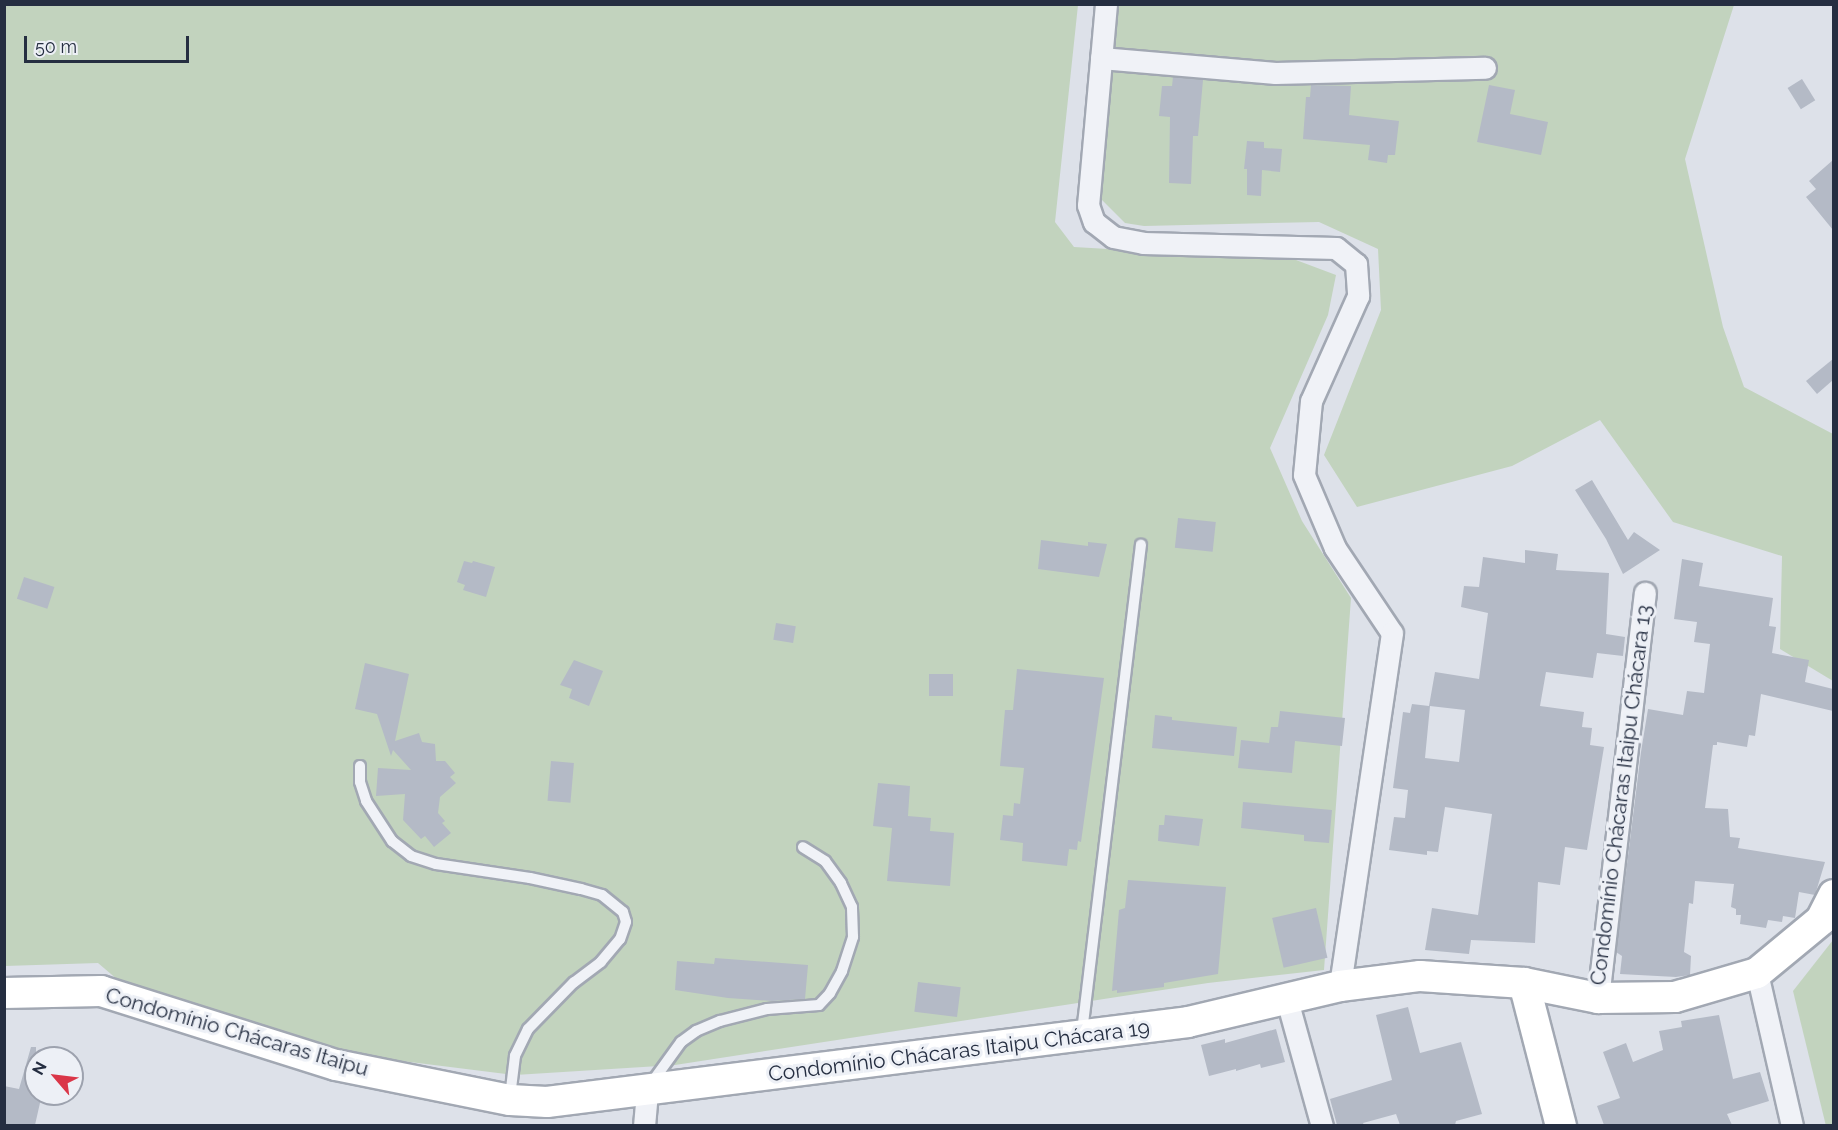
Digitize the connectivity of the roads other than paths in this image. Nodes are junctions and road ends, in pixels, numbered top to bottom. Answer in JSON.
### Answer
{"nodes":[{"id":1,"x":1106,"y":4,"type":"edge"},
{"id":2,"x":1101,"y":58,"type":"junction"},
{"id":3,"x":1485,"y":68,"type":"dead end"},
{"id":4,"x":1142,"y":545,"type":"dead end"},
{"id":5,"x":1645,"y":593,"type":"dead end"},
{"id":6,"x":360,"y":766,"type":"dead end"},
{"id":7,"x":804,"y":847,"type":"dead end"},
{"id":8,"x":1833,"y":895,"type":"edge"},
{"id":9,"x":1757,"y":973,"type":"junction"},
{"id":10,"x":1524,"y":983,"type":"junction"},
{"id":11,"x":1340,"y":986,"type":"junction"},
{"id":12,"x":4,"y":993,"type":"edge"},
{"id":13,"x":1598,"y":998,"type":"junction"},
{"id":14,"x":1279,"y":1002,"type":"junction"},
{"id":15,"x":1082,"y":1035,"type":"junction"},
{"id":16,"x":647,"y":1090,"type":"junction"},
{"id":17,"x":510,"y":1101,"type":"junction"},
{"id":18,"x":644,"y":1125,"type":"edge"},
{"id":19,"x":1322,"y":1125,"type":"edge"},
{"id":20,"x":1561,"y":1125,"type":"edge"},
{"id":21,"x":1792,"y":1125,"type":"edge"}],
"edges":[{"from":1,"to":2,"type":"street"},
{"from":2,"to":3,"type":"street"},
{"from":2,"to":11,"type":"street"},
{"from":4,"to":15,"type":"lane"},
{"from":5,"to":13,"type":"street","name":"Condomínio Chácaras Itaipu Chácara 13"},
{"from":6,"to":17,"type":"lane"},
{"from":7,"to":16,"type":"lane"},
{"from":8,"to":9,"type":"street"},
{"from":9,"to":13,"type":"street","name":"Condomínio Chácaras Itaipu Chácara 19"},
{"from":9,"to":21,"type":"street"},
{"from":10,"to":11,"type":"street","name":"Condomínio Chácaras Itaipu Chácara 19"},
{"from":10,"to":13,"type":"street","name":"Condomínio Chácaras Itaipu Chácara 19"},
{"from":10,"to":20,"type":"street"},
{"from":11,"to":14,"type":"street","name":"Condomínio Chácaras Itaipu Chácara 19"},
{"from":12,"to":17,"type":"street","name":"Condomínio Chácaras Itaipu"},
{"from":14,"to":15,"type":"street","name":"Condomínio Chácaras Itaipu Chácara 19"},
{"from":14,"to":19,"type":"street"},
{"from":15,"to":16,"type":"street","name":"Condomínio Chácaras Itaipu Chácara 19"},
{"from":16,"to":17,"type":"street","name":"Condomínio Chácaras Itaipu"},
{"from":16,"to":18,"type":"street"}]}
